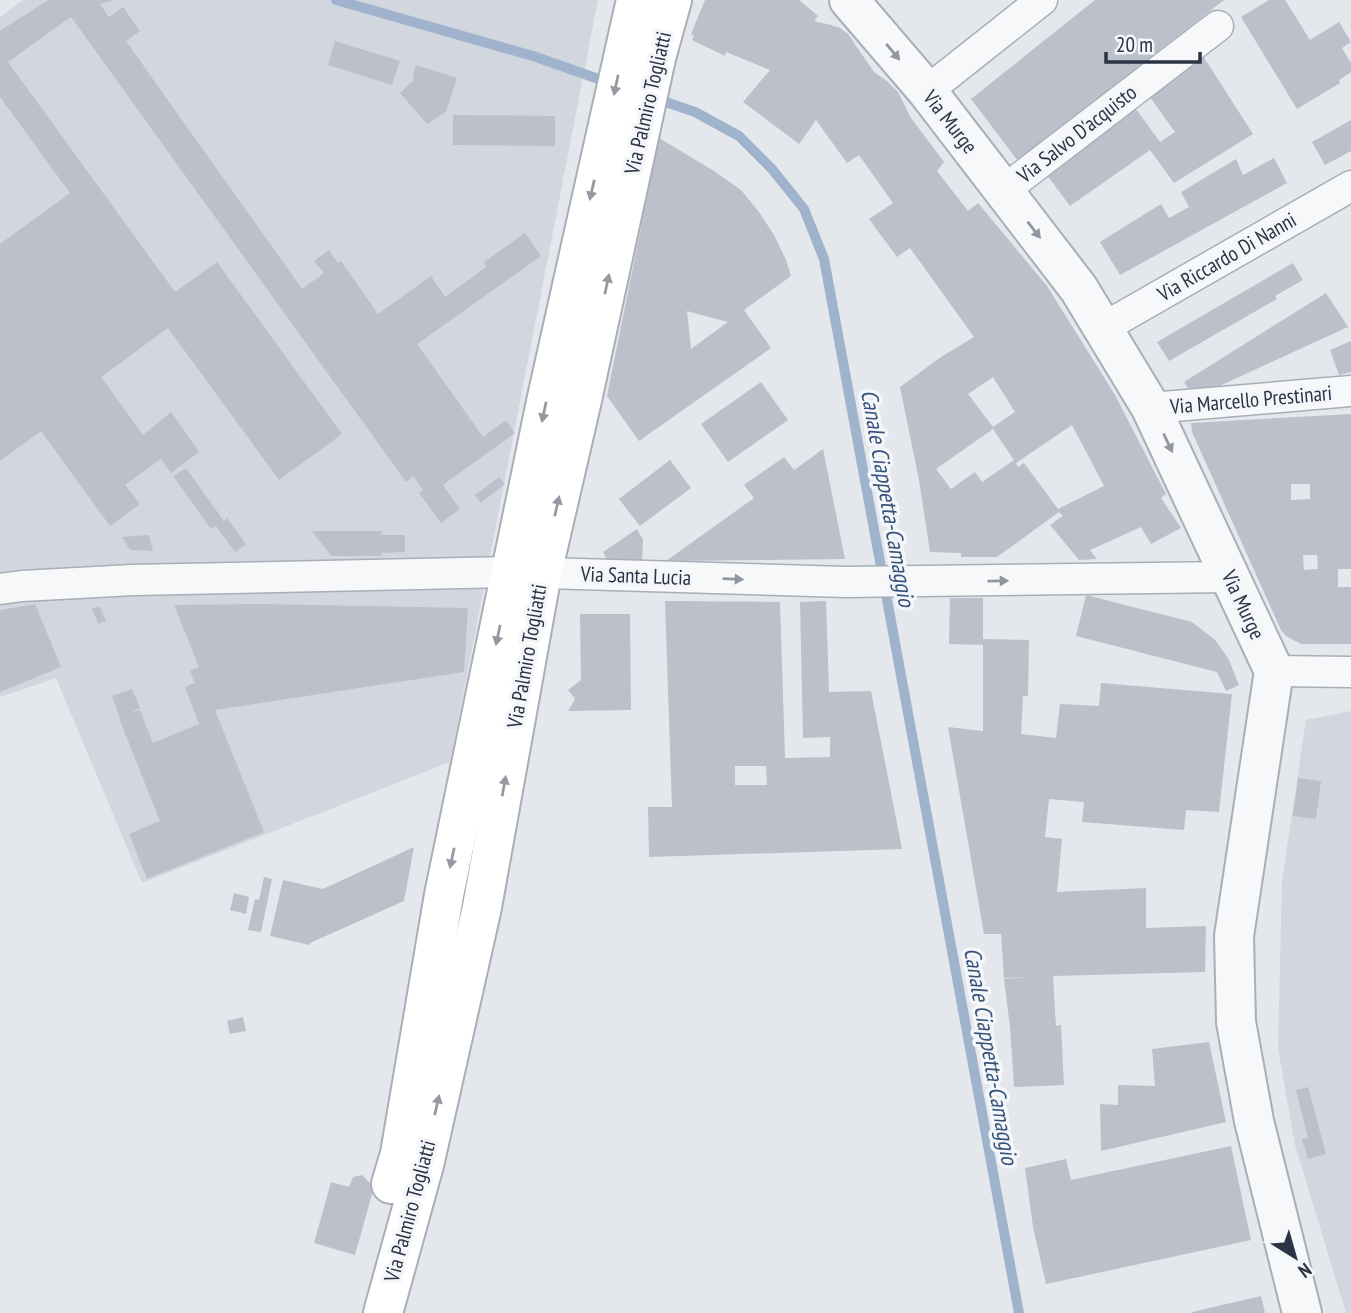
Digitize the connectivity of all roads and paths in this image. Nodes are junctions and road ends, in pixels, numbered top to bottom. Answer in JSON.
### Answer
{"nodes":[{"id":1,"x":636,"y":0,"type":"edge"},
{"id":2,"x":672,"y":0,"type":"edge"},
{"id":3,"x":849,"y":0,"type":"edge"},
{"id":4,"x":1042,"y":0,"type":"edge"},
{"id":5,"x":1218,"y":26,"type":"dead end"},
{"id":6,"x":640,"y":52,"type":"junction"},
{"id":7,"x":927,"y":91,"type":"junction"},
{"id":8,"x":1351,"y":186,"type":"edge"},
{"id":9,"x":1003,"y":191,"type":"junction"},
{"id":10,"x":1103,"y":328,"type":"junction"},
{"id":11,"x":1351,"y":391,"type":"edge"},
{"id":12,"x":1152,"y":408,"type":"junction"},
{"id":13,"x":526,"y":573,"type":"junction"},
{"id":14,"x":1230,"y":578,"type":"junction"},
{"id":15,"x":0,"y":589,"type":"edge"},
{"id":16,"x":1274,"y":671,"type":"junction"},
{"id":17,"x":1351,"y":672,"type":"edge"},
{"id":18,"x":356,"y":1313,"type":"edge"},
{"id":19,"x":383,"y":1313,"type":"edge"},
{"id":20,"x":1302,"y":1313,"type":"edge"}],
"edges":[{"from":1,"to":6,"type":"main road","name":"Via Palmiro Togliatti"},
{"from":2,"to":6,"type":"main road","name":"Via Palmiro Togliatti"},
{"from":3,"to":7,"type":"street","name":"Via Murge","one_way":true},
{"from":4,"to":7,"type":"street"},
{"from":5,"to":9,"type":"street","name":"Via Salvo D'acquisto"},
{"from":6,"to":13,"type":"main road","name":"Via Palmiro Togliatti"},
{"from":7,"to":9,"type":"street","name":"Via Murge"},
{"from":8,"to":10,"type":"street","name":"Via Riccardo Di Nanni"},
{"from":9,"to":10,"type":"street","name":"Via Murge","one_way":true},
{"from":10,"to":12,"type":"street","name":"Via Murge"},
{"from":11,"to":12,"type":"street","name":"Via Marcello Prestinari"},
{"from":12,"to":14,"type":"street","name":"Via Murge","one_way":true},
{"from":13,"to":14,"type":"street","name":"Via Santa Lucia","one_way":true},
{"from":13,"to":15,"type":"street","name":"Via Santa Lucia"},
{"from":13,"to":18,"type":"main road","name":"Via Palmiro Togliatti","one_way":true},
{"from":19,"to":13,"type":"main road","name":"Via Palmiro Togliatti","one_way":true},
{"from":14,"to":16,"type":"street","name":"Via Murge"},
{"from":16,"to":17,"type":"street"},
{"from":16,"to":20,"type":"street"}]}
